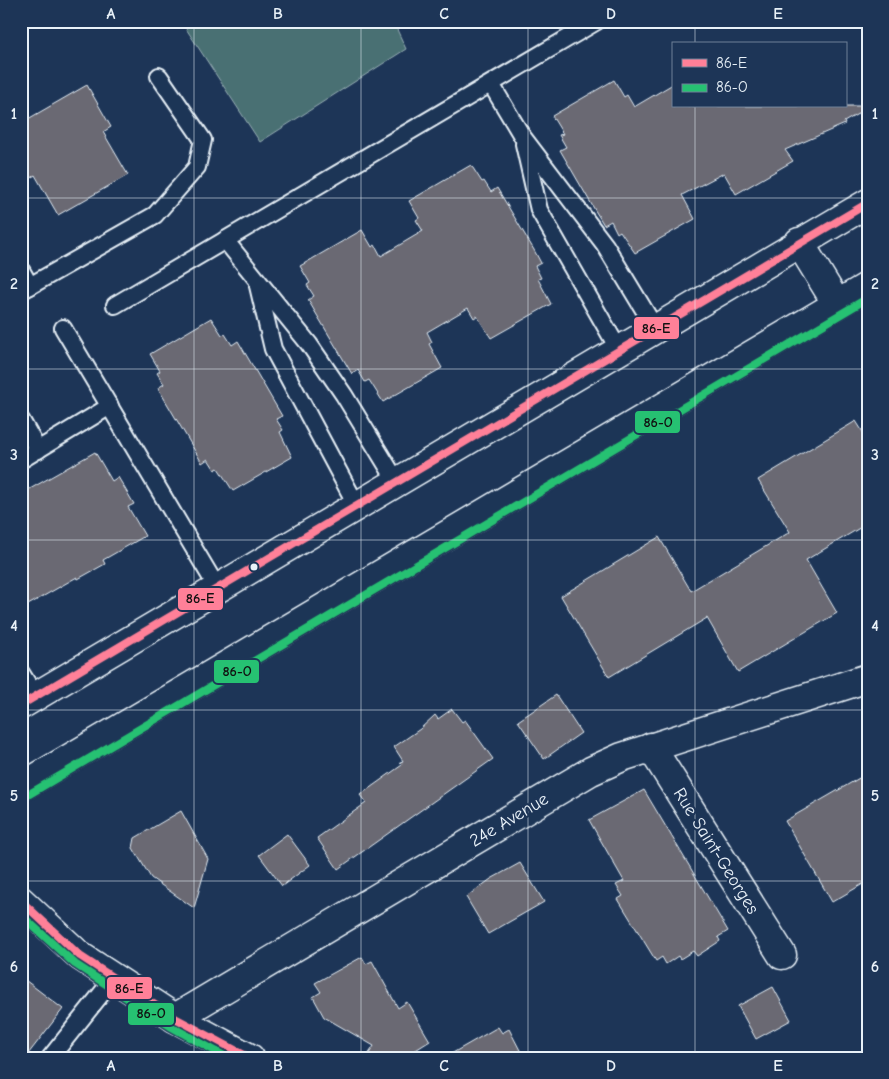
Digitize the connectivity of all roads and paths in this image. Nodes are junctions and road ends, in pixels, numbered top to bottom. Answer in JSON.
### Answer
{"nodes":[{"id":1,"x":597,"y":21,"type":"edge"},
{"id":2,"x":160,"y":76,"type":"dead end"},
{"id":3,"x":491,"y":84,"type":"junction"},
{"id":4,"x":522,"y":136,"type":"junction"},
{"id":5,"x":868,"y":203,"type":"edge"},
{"id":6,"x":225,"y":240,"type":"junction"},
{"id":7,"x":799,"y":242,"type":"junction"},
{"id":8,"x":21,"y":270,"type":"edge"},
{"id":9,"x":257,"y":280,"type":"junction"},
{"id":10,"x":868,"y":286,"type":"edge"},
{"id":11,"x":26,"y":289,"type":"edge"},
{"id":12,"x":837,"y":304,"type":"junction"},
{"id":13,"x":115,"y":305,"type":"dead end"},
{"id":14,"x":63,"y":328,"type":"dead end"},
{"id":15,"x":655,"y":328,"type":"junction"},
{"id":16,"x":619,"y":350,"type":"junction"},
{"id":17,"x":110,"y":406,"type":"junction"},
{"id":18,"x":21,"y":420,"type":"edge"},
{"id":19,"x":38,"y":450,"type":"junction"},
{"id":20,"x":21,"y":460,"type":"edge"},
{"id":21,"x":397,"y":482,"type":"junction"},
{"id":22,"x":357,"y":506,"type":"junction"},
{"id":23,"x":218,"y":589,"type":"junction"},
{"id":24,"x":21,"y":673,"type":"edge"},
{"id":25,"x":868,"y":678,"type":"edge"},
{"id":26,"x":29,"y":701,"type":"edge"},
{"id":27,"x":650,"y":747,"type":"junction"},
{"id":28,"x":21,"y":787,"type":"edge"},
{"id":29,"x":21,"y":901,"type":"edge"},
{"id":30,"x":782,"y":955,"type":"dead end"},
{"id":31,"x":114,"y":978,"type":"junction"},
{"id":32,"x":175,"y":1018,"type":"junction"},
{"id":33,"x":50,"y":1058,"type":"edge"},
{"id":34,"x":250,"y":1058,"type":"edge"}],
"edges":[{"from":1,"to":3,"type":"lane"},
{"from":2,"to":11,"type":"lane"},
{"from":3,"to":4,"type":"lane"},
{"from":3,"to":6,"type":"lane"},
{"from":4,"to":15,"type":"lane"},
{"from":4,"to":16,"type":"lane"},
{"from":5,"to":7,"type":"street"},
{"from":6,"to":9,"type":"lane"},
{"from":6,"to":13,"type":"lane"},
{"from":7,"to":12,"type":"street"},
{"from":7,"to":15,"type":"street"},
{"from":8,"to":11,"type":"lane"},
{"from":9,"to":21,"type":"lane"},
{"from":9,"to":22,"type":"lane"},
{"from":10,"to":12,"type":"street"},
{"from":12,"to":28,"type":"street"},
{"from":14,"to":17,"type":"lane"},
{"from":15,"to":16,"type":"street"},
{"from":16,"to":21,"type":"street"},
{"from":17,"to":19,"type":"lane"},
{"from":17,"to":23,"type":"lane"},
{"from":18,"to":19,"type":"lane"},
{"from":19,"to":20,"type":"lane"},
{"from":21,"to":22,"type":"street"},
{"from":22,"to":23,"type":"street"},
{"from":23,"to":26,"type":"street"},
{"from":24,"to":26,"type":"lane"},
{"from":25,"to":27,"type":"street","name":"24e Avenue"},
{"from":27,"to":30,"type":"street","name":"Rue Saint-Georges"},
{"from":27,"to":32,"type":"street","name":"24e Avenue"},
{"from":29,"to":31,"type":"street"},
{"from":31,"to":32,"type":"street"},
{"from":31,"to":33,"type":"lane"},
{"from":32,"to":34,"type":"street"}]}
